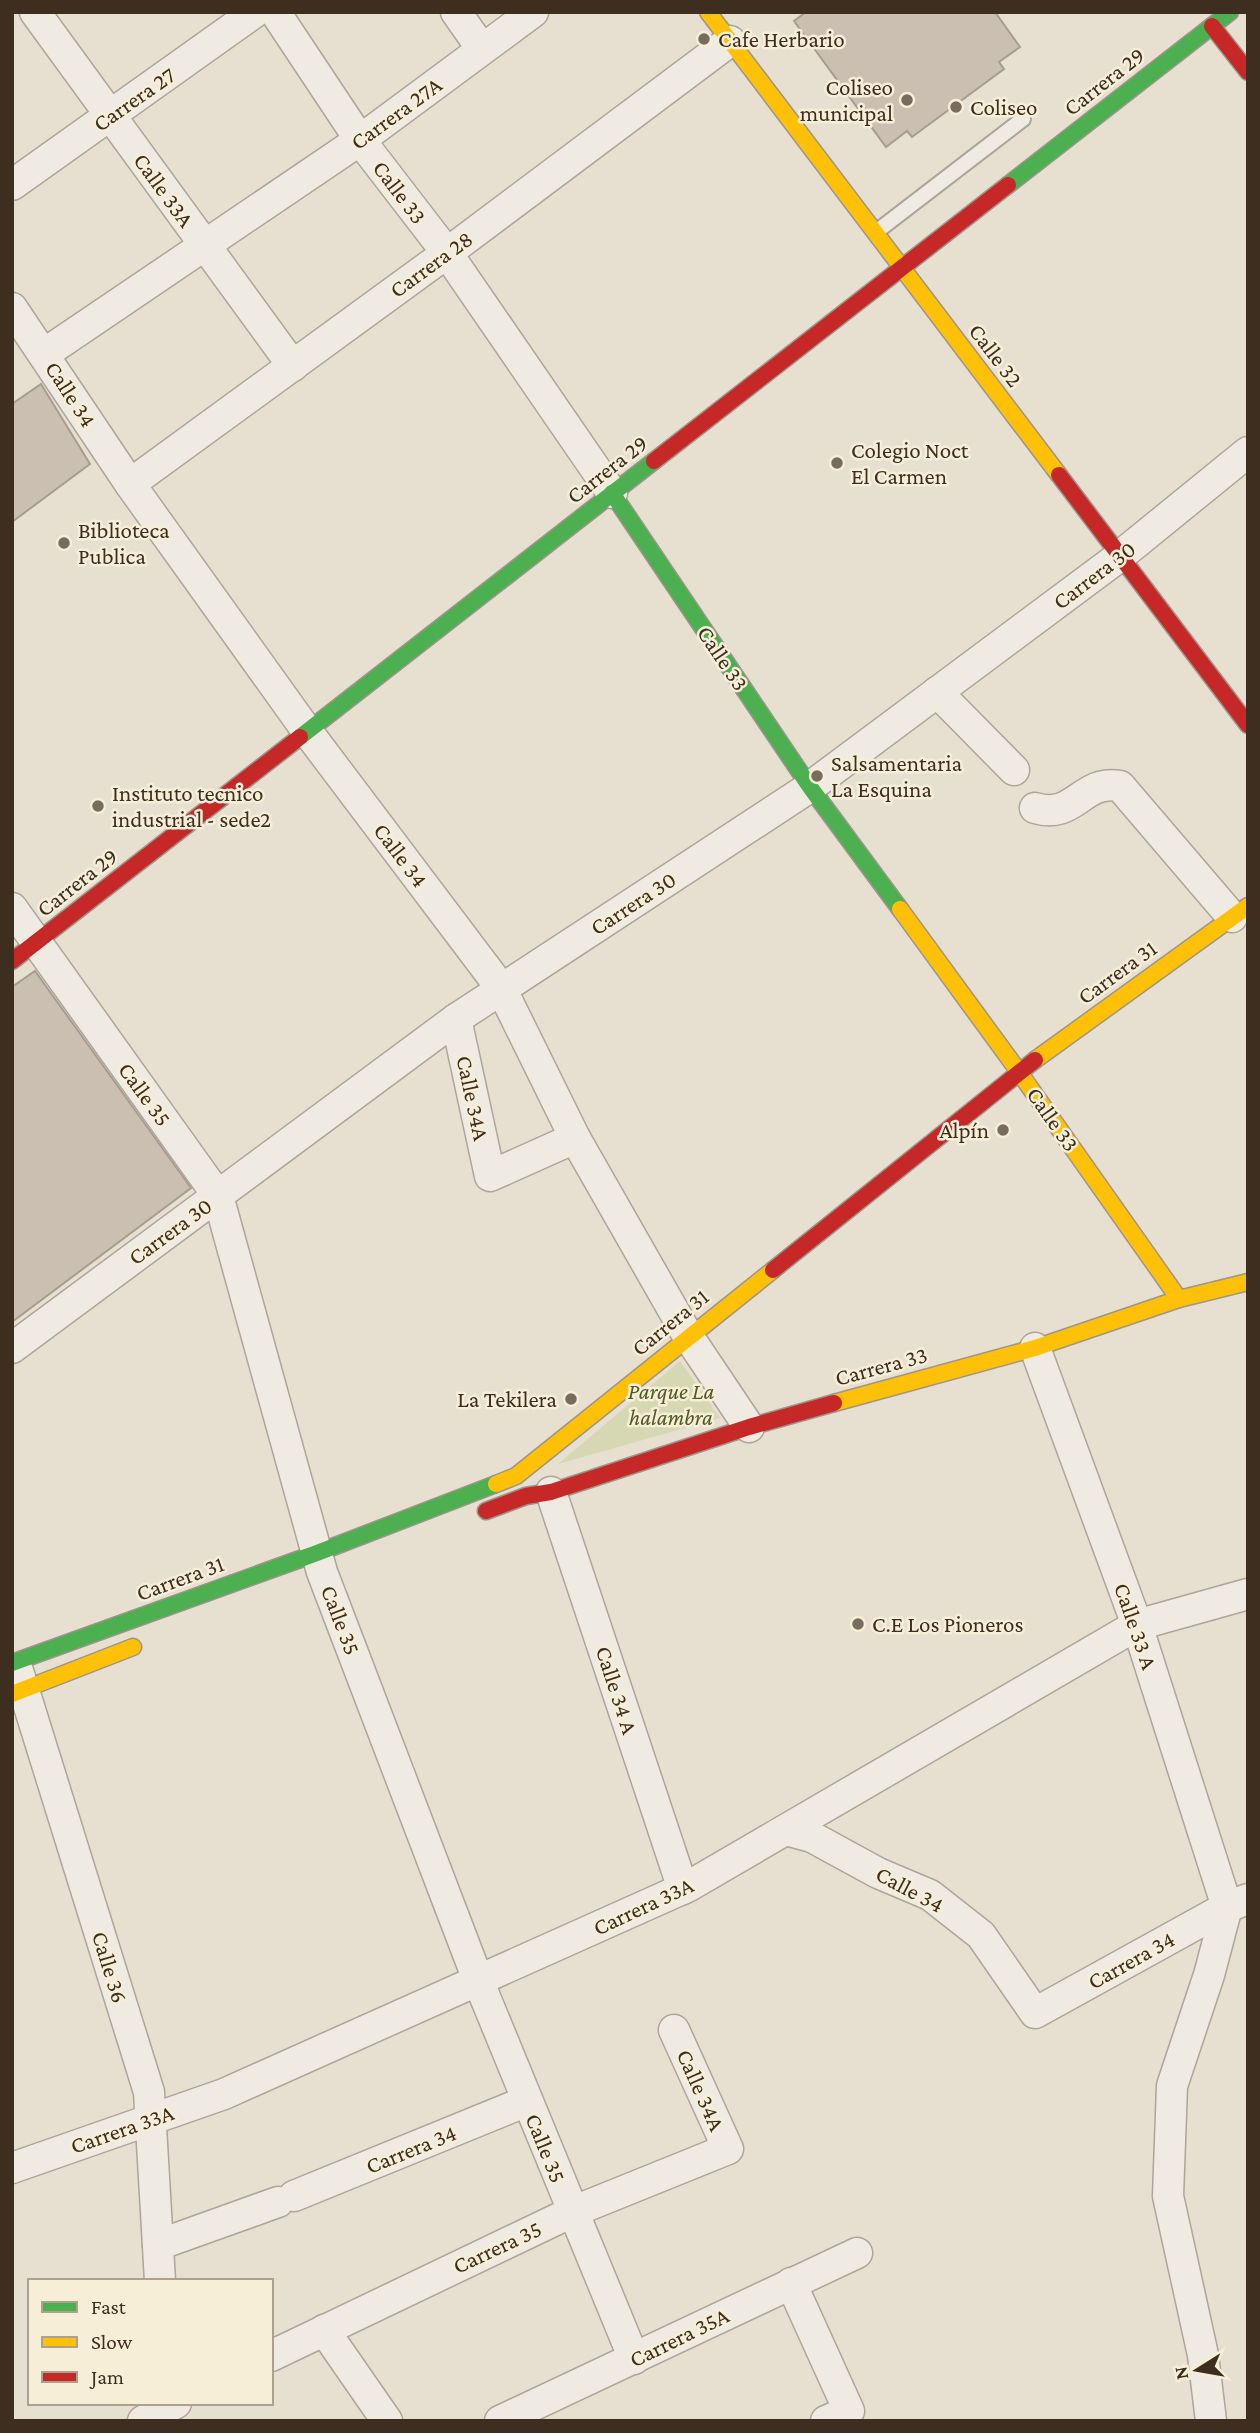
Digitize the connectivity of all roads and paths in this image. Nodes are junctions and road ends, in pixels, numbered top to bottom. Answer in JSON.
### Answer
{"nodes":[{"id":1,"x":35,"y":12,"type":"edge"},
{"id":2,"x":255,"y":12,"type":"edge"},
{"id":3,"x":275,"y":12,"type":"edge"},
{"id":4,"x":456,"y":12,"type":"edge"},
{"id":5,"x":533,"y":12,"type":"edge"},
{"id":6,"x":708,"y":12,"type":"edge"},
{"id":7,"x":1214,"y":17,"type":"edge"},
{"id":8,"x":730,"y":41,"type":"junction"},
{"id":9,"x":482,"y":49,"type":"junction"},
{"id":10,"x":1248,"y":72,"type":"edge"},
{"id":11,"x":109,"y":116,"type":"junction"},
{"id":12,"x":1023,"y":119,"type":"dead end"},
{"id":13,"x":360,"y":140,"type":"junction"},
{"id":14,"x":12,"y":185,"type":"edge"},
{"id":15,"x":875,"y":233,"type":"junction"},
{"id":16,"x":205,"y":246,"type":"junction"},
{"id":17,"x":447,"y":253,"type":"junction"},
{"id":18,"x":902,"y":268,"type":"junction"},
{"id":19,"x":12,"y":308,"type":"edge"},
{"id":20,"x":44,"y":354,"type":"junction"},
{"id":21,"x":293,"y":366,"type":"junction"},
{"id":22,"x":1248,"y":452,"type":"edge"},
{"id":23,"x":130,"y":484,"type":"junction"},
{"id":24,"x":612,"y":493,"type":"junction"},
{"id":25,"x":1120,"y":556,"type":"junction"},
{"id":26,"x":937,"y":692,"type":"junction"},
{"id":27,"x":1248,"y":725,"type":"edge"},
{"id":28,"x":307,"y":731,"type":"junction"},
{"id":29,"x":1014,"y":770,"type":"dead end"},
{"id":30,"x":810,"y":788,"type":"junction"},
{"id":31,"x":1035,"y":808,"type":"dead end"},
{"id":32,"x":12,"y":908,"type":"edge"},
{"id":33,"x":1240,"y":912,"type":"edge"},
{"id":34,"x":36,"y":943,"type":"junction"},
{"id":35,"x":12,"y":961,"type":"edge"},
{"id":36,"x":502,"y":988,"type":"junction"},
{"id":37,"x":456,"y":1020,"type":"junction"},
{"id":38,"x":1019,"y":1072,"type":"junction"},
{"id":39,"x":575,"y":1138,"type":"junction"},
{"id":40,"x":218,"y":1196,"type":"junction"},
{"id":41,"x":1248,"y":1282,"type":"edge"},
{"id":42,"x":1180,"y":1299,"type":"junction"},
{"id":43,"x":688,"y":1336,"type":"junction"},
{"id":44,"x":12,"y":1348,"type":"edge"},
{"id":45,"x":1035,"y":1348,"type":"junction"},
{"id":46,"x":749,"y":1427,"type":"junction"},
{"id":47,"x":539,"y":1494,"type":"junction"},
{"id":48,"x":475,"y":1515,"type":"dead end"},
{"id":49,"x":321,"y":1567,"type":"junction"},
{"id":50,"x":1248,"y":1594,"type":"edge"},
{"id":51,"x":1137,"y":1625,"type":"junction"},
{"id":52,"x":154,"y":1639,"type":"dead end"},
{"id":53,"x":16,"y":1677,"type":"edge"},
{"id":54,"x":786,"y":1830,"type":"junction"},
{"id":55,"x":683,"y":1889,"type":"junction"},
{"id":56,"x":1237,"y":1903,"type":"edge"},
{"id":57,"x":478,"y":1980,"type":"junction"},
{"id":58,"x":1035,"y":2013,"type":"joint"},
{"id":59,"x":674,"y":2030,"type":"dead end"},
{"id":60,"x":527,"y":2101,"type":"junction"},
{"id":61,"x":150,"y":2120,"type":"junction"},
{"id":62,"x":728,"y":2150,"type":"joint"},
{"id":63,"x":12,"y":2168,"type":"edge"},
{"id":64,"x":572,"y":2212,"type":"junction"},
{"id":65,"x":158,"y":2245,"type":"junction"},
{"id":66,"x":858,"y":2253,"type":"dead end"},
{"id":67,"x":160,"y":2279,"type":"edge"},
{"id":68,"x":791,"y":2283,"type":"junction"},
{"id":69,"x":324,"y":2329,"type":"junction"},
{"id":70,"x":273,"y":2355,"type":"edge"},
{"id":71,"x":634,"y":2359,"type":"junction"},
{"id":72,"x":172,"y":2405,"type":"edge"},
{"id":73,"x":143,"y":2421,"type":"edge"},
{"id":74,"x":387,"y":2421,"type":"edge"},
{"id":75,"x":500,"y":2421,"type":"edge"},
{"id":76,"x":826,"y":2421,"type":"edge"},
{"id":77,"x":1211,"y":2421,"type":"edge"}],
"edges":[{"from":1,"to":11,"type":"street","name":"Calle 33A"},
{"from":2,"to":11,"type":"street","name":"Carrera 27"},
{"from":3,"to":13,"type":"street","name":"Calle 33"},
{"from":4,"to":9,"type":"street"},
{"from":5,"to":9,"type":"street","name":"Carrera 27A"},
{"from":6,"to":8,"type":"street","name":"Calle 32"},
{"from":7,"to":10,"type":"street"},
{"from":7,"to":18,"type":"street","name":"Carrera 29"},
{"from":8,"to":15,"type":"street","name":"Calle 32"},
{"from":8,"to":17,"type":"street","name":"Carrera 28"},
{"from":9,"to":13,"type":"street","name":"Carrera 27A"},
{"from":11,"to":14,"type":"street","name":"Carrera 27"},
{"from":11,"to":16,"type":"street","name":"Calle 33A"},
{"from":12,"to":15,"type":"lane"},
{"from":13,"to":16,"type":"street","name":"Carrera 27A"},
{"from":13,"to":17,"type":"street","name":"Calle 33"},
{"from":15,"to":18,"type":"street","name":"Calle 32"},
{"from":16,"to":20,"type":"street","name":"Carrera 27A"},
{"from":16,"to":21,"type":"street","name":"Calle 33A"},
{"from":17,"to":21,"type":"street","name":"Carrera 28"},
{"from":17,"to":24,"type":"street","name":"Calle 33"},
{"from":18,"to":24,"type":"street","name":"Carrera 29"},
{"from":18,"to":25,"type":"street","name":"Calle 32"},
{"from":19,"to":20,"type":"street","name":"Calle 34"},
{"from":20,"to":23,"type":"street","name":"Calle 34"},
{"from":21,"to":23,"type":"street","name":"Carrera 28"},
{"from":22,"to":25,"type":"street","name":"Carrera 30"},
{"from":23,"to":28,"type":"street","name":"Calle 34"},
{"from":24,"to":28,"type":"street","name":"Carrera 29"},
{"from":24,"to":30,"type":"street","name":"Calle 33"},
{"from":25,"to":26,"type":"street","name":"Carrera 30"},
{"from":25,"to":27,"type":"street","name":"Calle 32"},
{"from":26,"to":29,"type":"street"},
{"from":26,"to":30,"type":"street","name":"Carrera 30"},
{"from":28,"to":34,"type":"street","name":"Carrera 29"},
{"from":28,"to":36,"type":"street","name":"Calle 34"},
{"from":30,"to":36,"type":"street","name":"Carrera 30"},
{"from":30,"to":38,"type":"street","name":"Calle 33"},
{"from":31,"to":33,"type":"street"},
{"from":32,"to":34,"type":"street","name":"Calle 35"},
{"from":33,"to":38,"type":"street","name":"Carrera 31"},
{"from":34,"to":35,"type":"street","name":"Carrera 29"},
{"from":34,"to":40,"type":"street","name":"Calle 35"},
{"from":36,"to":37,"type":"street","name":"Carrera 30"},
{"from":36,"to":39,"type":"street","name":"Calle 34"},
{"from":37,"to":39,"type":"street","name":"Calle 34A"},
{"from":37,"to":40,"type":"street","name":"Carrera 30"},
{"from":38,"to":42,"type":"street","name":"Calle 33"},
{"from":38,"to":43,"type":"street","name":"Carrera 31"},
{"from":39,"to":43,"type":"street","name":"Calle 34"},
{"from":40,"to":44,"type":"street","name":"Carrera 30"},
{"from":40,"to":49,"type":"street","name":"Calle 35"},
{"from":41,"to":42,"type":"street","name":"Carrera 33"},
{"from":42,"to":45,"type":"street","name":"Carrera 33"},
{"from":43,"to":46,"type":"street","name":"Calle 34"},
{"from":43,"to":49,"type":"street","name":"Carrera 31"},
{"from":45,"to":46,"type":"street","name":"Carrera 33"},
{"from":45,"to":51,"type":"street","name":"Calle 33 A"},
{"from":46,"to":47,"type":"street","name":"Carrera 33"},
{"from":47,"to":48,"type":"street"},
{"from":47,"to":55,"type":"street","name":"Calle 34 A"},
{"from":49,"to":53,"type":"street","name":"Carrera 31"},
{"from":49,"to":57,"type":"street","name":"Calle 35"},
{"from":50,"to":51,"type":"street","name":"Carrera 33A"},
{"from":51,"to":54,"type":"street","name":"Carrera 33A"},
{"from":51,"to":56,"type":"street","name":"Calle 33 A"},
{"from":52,"to":53,"type":"street"},
{"from":53,"to":61,"type":"street","name":"Calle 36"},
{"from":54,"to":55,"type":"street","name":"Carrera 33A"},
{"from":54,"to":58,"type":"street","name":"Calle 34"},
{"from":55,"to":57,"type":"street","name":"Carrera 33A"},
{"from":56,"to":58,"type":"street","name":"Carrera 34"},
{"from":56,"to":77,"type":"street"},
{"from":57,"to":60,"type":"street","name":"Calle 35"},
{"from":57,"to":61,"type":"street","name":"Carrera 33A"},
{"from":59,"to":62,"type":"street","name":"Calle 34A"},
{"from":60,"to":64,"type":"street","name":"Calle 35"},
{"from":60,"to":65,"type":"street","name":"Carrera 34"},
{"from":61,"to":63,"type":"street","name":"Carrera 33A"},
{"from":61,"to":65,"type":"street","name":"Calle 36"},
{"from":62,"to":64,"type":"street","name":"Carrera 35"},
{"from":64,"to":69,"type":"street","name":"Carrera 35"},
{"from":64,"to":71,"type":"street","name":"Calle 35"},
{"from":65,"to":67,"type":"street","name":"Calle 36"},
{"from":66,"to":68,"type":"street","name":"Carrera 35A"},
{"from":68,"to":71,"type":"street","name":"Carrera 35A"},
{"from":68,"to":76,"type":"street"},
{"from":69,"to":70,"type":"street","name":"Carrera 35"},
{"from":69,"to":74,"type":"street"},
{"from":71,"to":75,"type":"street","name":"Carrera 35A"},
{"from":72,"to":73,"type":"street"}]}
